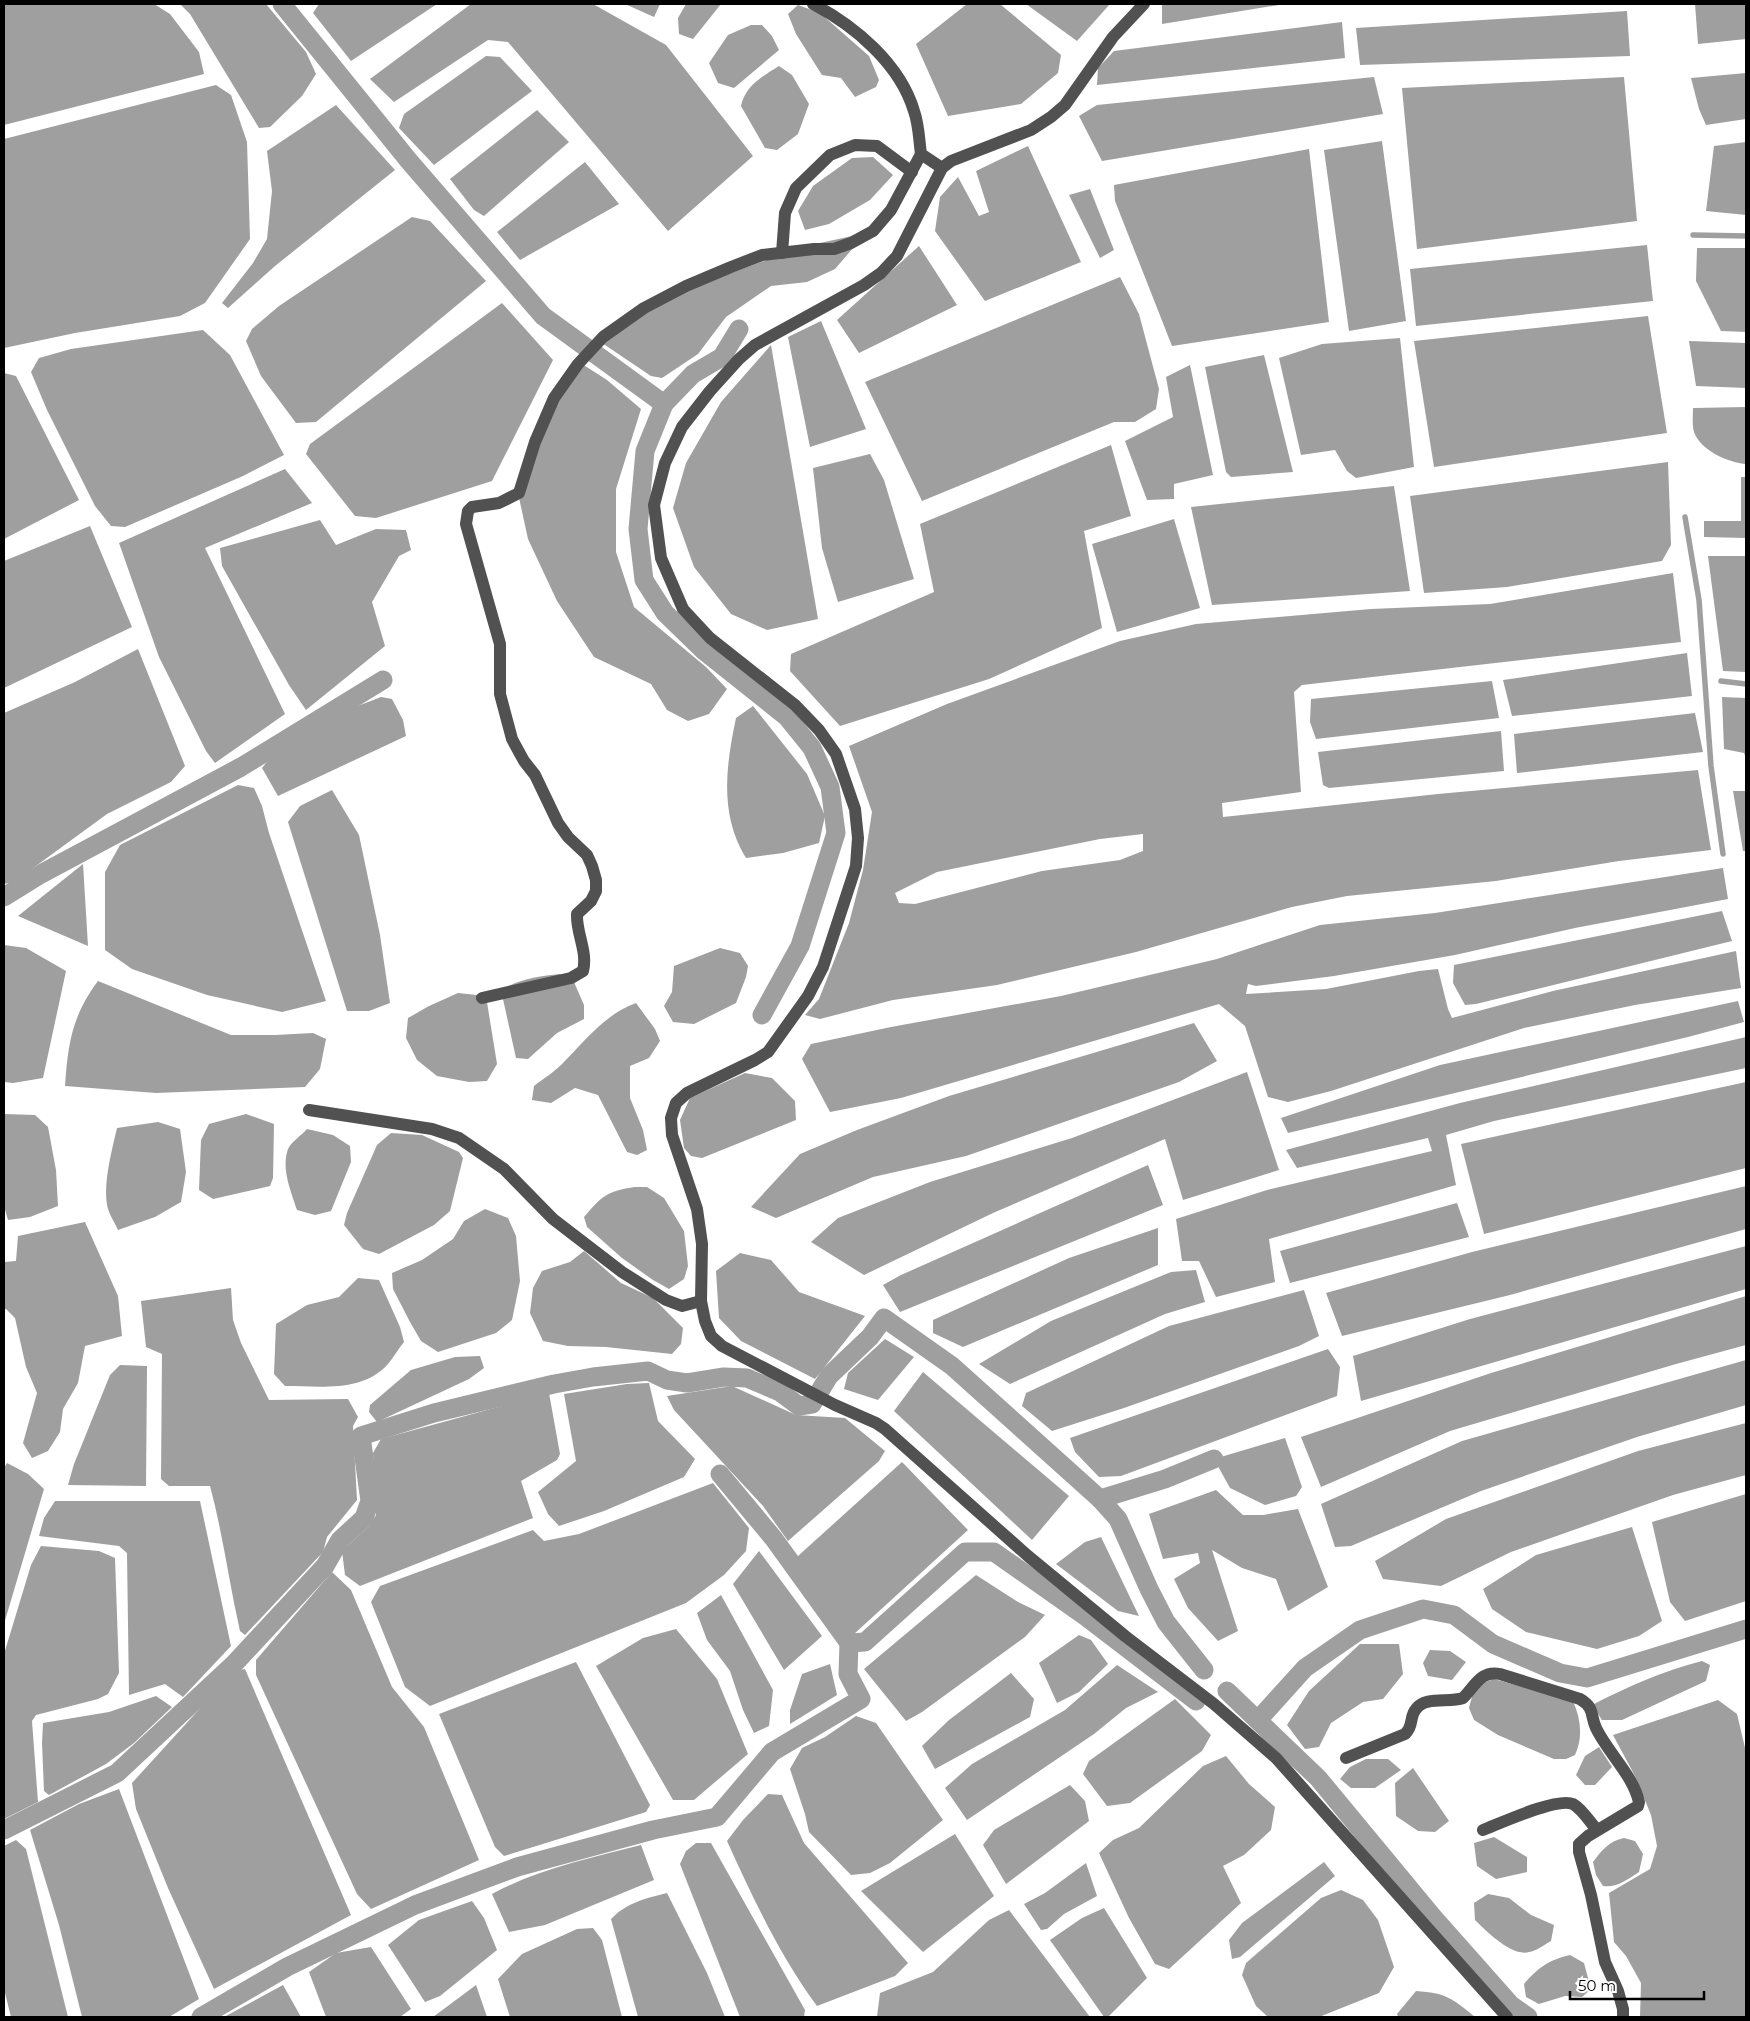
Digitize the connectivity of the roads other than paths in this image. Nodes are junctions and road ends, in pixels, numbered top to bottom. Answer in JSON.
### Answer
{"nodes":[{"id":1,"x":813,"y":4,"type":"edge"},
{"id":2,"x":1144,"y":4,"type":"edge"},
{"id":3,"x":921,"y":154,"type":"junction"},
{"id":4,"x":942,"y":168,"type":"junction"},
{"id":5,"x":912,"y":172,"type":"junction"},
{"id":6,"x":782,"y":253,"type":"junction"},
{"id":7,"x":482,"y":998,"type":"dead end"},
{"id":8,"x":309,"y":1110,"type":"dead end"},
{"id":9,"x":702,"y":1301,"type":"junction"},
{"id":10,"x":1346,"y":1758,"type":"dead end"},
{"id":11,"x":1483,"y":1830,"type":"dead end"},
{"id":12,"x":1597,"y":1830,"type":"junction"},
{"id":13,"x":1507,"y":2017,"type":"edge"},
{"id":14,"x":1623,"y":2017,"type":"edge"}],
"edges":[{"from":1,"to":3,"type":"street"},
{"from":2,"to":4,"type":"street"},
{"from":3,"to":4,"type":"street"},
{"from":3,"to":5,"type":"street"},
{"from":4,"to":9,"type":"street"},
{"from":5,"to":6,"type":"street"},
{"from":5,"to":6,"type":"street"},
{"from":6,"to":7,"type":"street"},
{"from":8,"to":9,"type":"street"},
{"from":9,"to":13,"type":"street"},
{"from":10,"to":12,"type":"street"},
{"from":11,"to":12,"type":"street"},
{"from":12,"to":14,"type":"street"}]}
